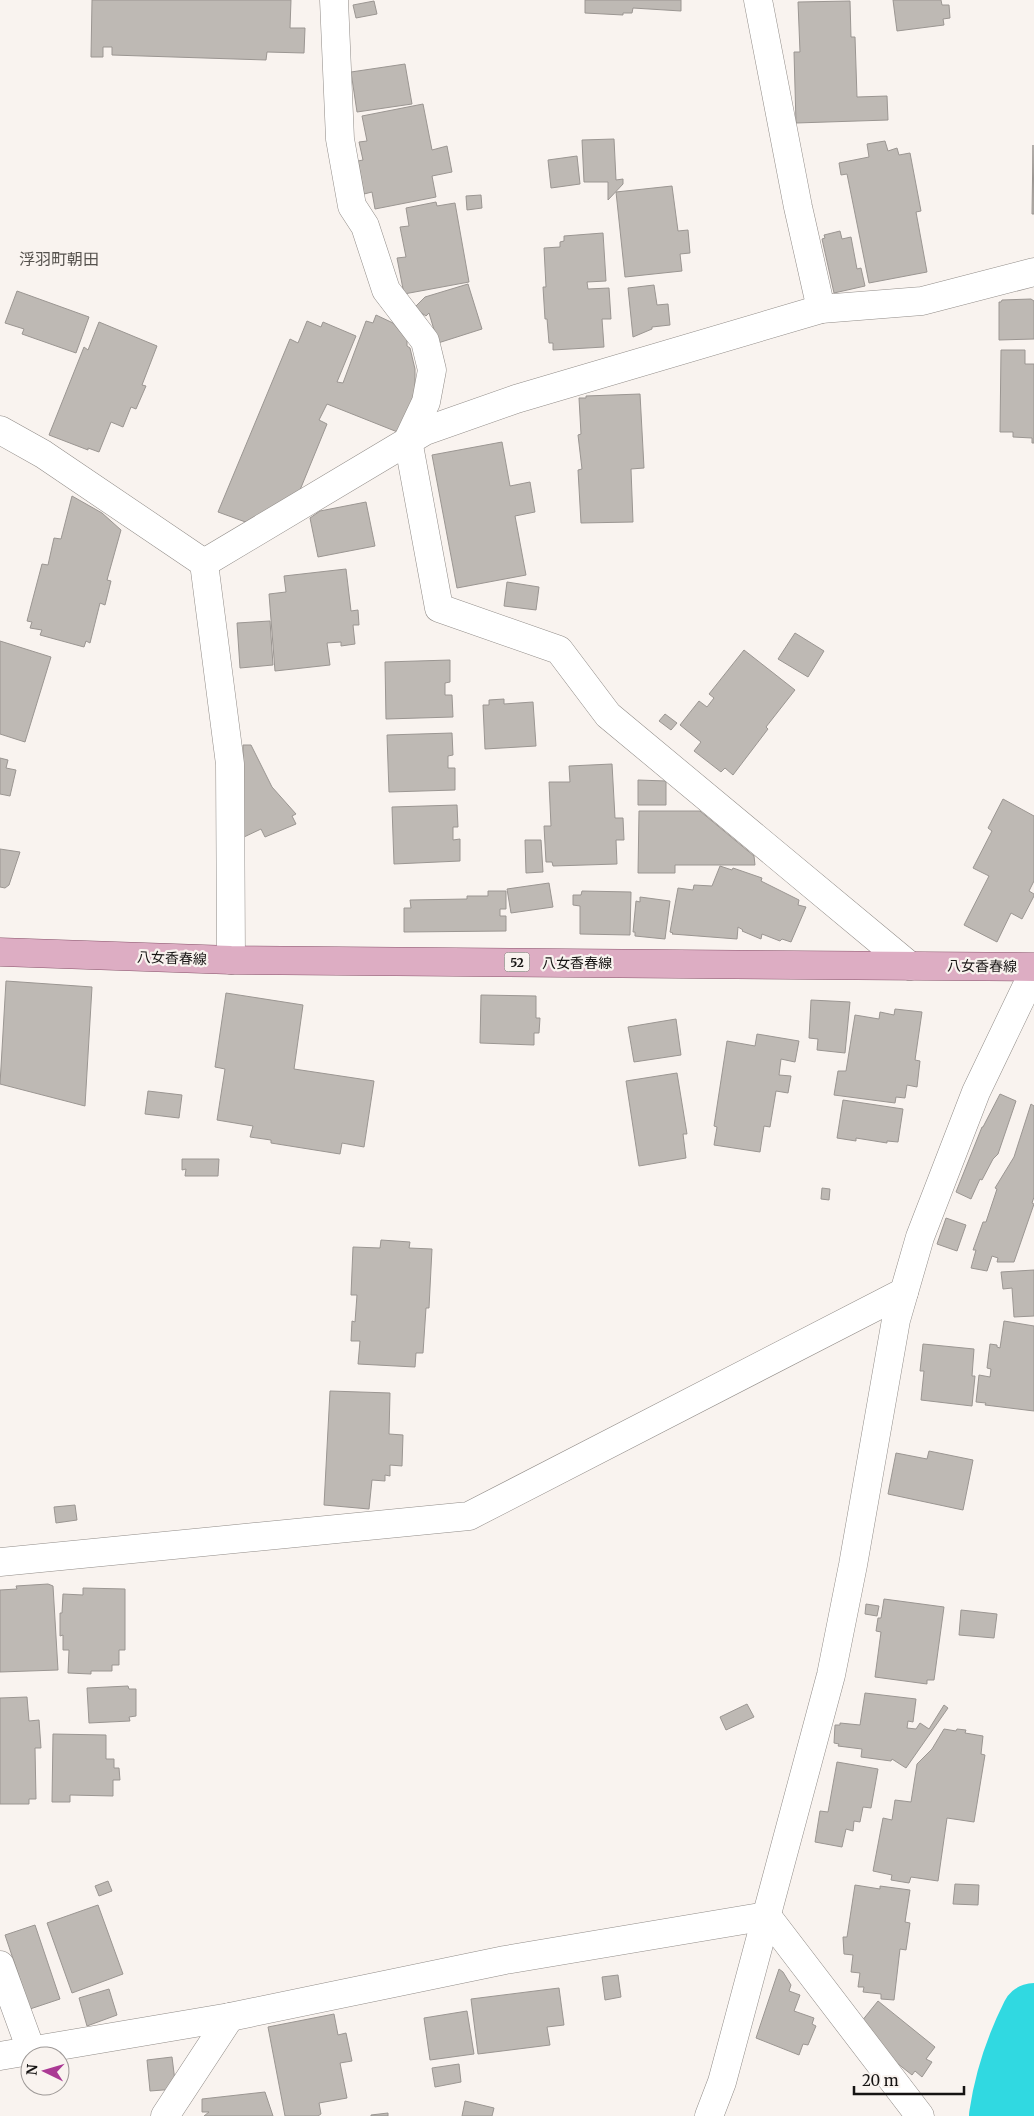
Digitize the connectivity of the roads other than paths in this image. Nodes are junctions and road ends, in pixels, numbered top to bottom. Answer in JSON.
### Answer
{"nodes":[{"id":1,"x":334,"y":0,"type":"edge"},
{"id":2,"x":758,"y":0,"type":"edge"},
{"id":3,"x":1034,"y":272,"type":"edge"},
{"id":4,"x":821,"y":309,"type":"junction"},
{"id":5,"x":0,"y":430,"type":"edge"},
{"id":6,"x":408,"y":440,"type":"junction"},
{"id":7,"x":204,"y":564,"type":"junction"},
{"id":8,"x":0,"y":952,"type":"edge"},
{"id":9,"x":231,"y":960,"type":"junction"},
{"id":10,"x":910,"y":966,"type":"junction"},
{"id":11,"x":1034,"y":967,"type":"edge"},
{"id":12,"x":1034,"y":971,"type":"edge"},
{"id":13,"x":904,"y":1292,"type":"junction"},
{"id":14,"x":0,"y":1562,"type":"edge"},
{"id":15,"x":767,"y":1916,"type":"junction"},
{"id":16,"x":0,"y":1965,"type":"edge"},
{"id":17,"x":230,"y":2017,"type":"junction"},
{"id":18,"x":30,"y":2046,"type":"edge"},
{"id":19,"x":55,"y":2046,"type":"edge"},
{"id":20,"x":20,"y":2052,"type":"edge"},
{"id":21,"x":0,"y":2056,"type":"edge"},
{"id":22,"x":165,"y":2116,"type":"edge"},
{"id":23,"x":709,"y":2116,"type":"edge"},
{"id":24,"x":920,"y":2116,"type":"edge"}],
"edges":[{"from":1,"to":6,"type":"street"},
{"from":2,"to":4,"type":"street"},
{"from":3,"to":4,"type":"street"},
{"from":4,"to":6,"type":"street"},
{"from":5,"to":7,"type":"street"},
{"from":6,"to":7,"type":"street"},
{"from":6,"to":10,"type":"street"},
{"from":7,"to":9,"type":"street"},
{"from":8,"to":9,"type":"main road","name":"八女香春線","number":"52"},
{"from":9,"to":10,"type":"main road","name":"八女香春線","number":"52"},
{"from":10,"to":11,"type":"main road","name":"八女香春線","number":"52"},
{"from":12,"to":13,"type":"street"},
{"from":13,"to":14,"type":"street"},
{"from":13,"to":15,"type":"street"},
{"from":15,"to":17,"type":"street"},
{"from":15,"to":23,"type":"street"},
{"from":15,"to":24,"type":"street"},
{"from":16,"to":18,"type":"street"},
{"from":17,"to":19,"type":"street"},
{"from":17,"to":22,"type":"street"},
{"from":20,"to":21,"type":"street"}]}
